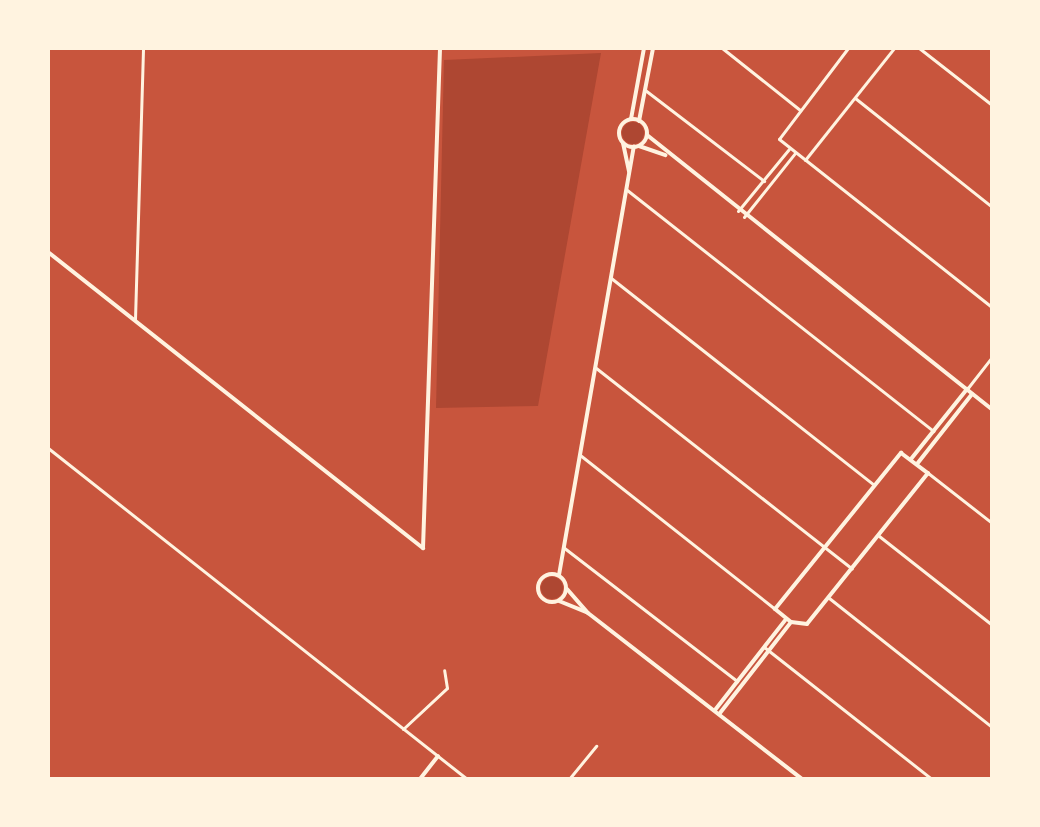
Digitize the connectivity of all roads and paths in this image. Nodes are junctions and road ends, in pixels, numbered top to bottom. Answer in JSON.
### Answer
{"nodes":[{"id":1,"x":143,"y":48,"type":"edge"},
{"id":2,"x":440,"y":48,"type":"edge"},
{"id":3,"x":644,"y":48,"type":"edge"},
{"id":4,"x":653,"y":48,"type":"edge"},
{"id":5,"x":722,"y":48,"type":"edge"},
{"id":6,"x":848,"y":48,"type":"edge"},
{"id":7,"x":894,"y":48,"type":"edge"},
{"id":8,"x":920,"y":48,"type":"edge"},
{"id":9,"x":645,"y":90,"type":"junction"},
{"id":10,"x":855,"y":98,"type":"junction"},
{"id":11,"x":992,"y":105,"type":"edge"},
{"id":12,"x":800,"y":110,"type":"junction"},
{"id":13,"x":631,"y":119,"type":"junction"},
{"id":14,"x":639,"y":121,"type":"junction"},
{"id":15,"x":646,"y":135,"type":"junction"},
{"id":16,"x":623,"y":143,"type":"junction"},
{"id":17,"x":637,"y":146,"type":"junction"},
{"id":18,"x":789,"y":149,"type":"junction"},
{"id":19,"x":795,"y":153,"type":"junction"},
{"id":20,"x":666,"y":155,"type":"junction"},
{"id":21,"x":805,"y":160,"type":"junction"},
{"id":22,"x":629,"y":172,"type":"junction"},
{"id":23,"x":764,"y":181,"type":"junction"},
{"id":24,"x":627,"y":190,"type":"junction"},
{"id":25,"x":992,"y":207,"type":"edge"},
{"id":26,"x":738,"y":212,"type":"junction"},
{"id":27,"x":744,"y":217,"type":"junction"},
{"id":28,"x":48,"y":252,"type":"edge"},
{"id":29,"x":611,"y":278,"type":"junction"},
{"id":30,"x":992,"y":307,"type":"edge"},
{"id":31,"x":135,"y":319,"type":"junction"},
{"id":32,"x":991,"y":360,"type":"edge"},
{"id":33,"x":596,"y":368,"type":"junction"},
{"id":34,"x":967,"y":389,"type":"junction"},
{"id":35,"x":972,"y":394,"type":"junction"},
{"id":36,"x":992,"y":409,"type":"edge"},
{"id":37,"x":933,"y":431,"type":"junction"},
{"id":38,"x":48,"y":448,"type":"edge"},
{"id":39,"x":580,"y":455,"type":"junction"},
{"id":40,"x":911,"y":459,"type":"junction"},
{"id":41,"x":917,"y":464,"type":"junction"},
{"id":42,"x":928,"y":472,"type":"junction"},
{"id":43,"x":873,"y":484,"type":"junction"},
{"id":44,"x":992,"y":523,"type":"edge"},
{"id":45,"x":879,"y":536,"type":"junction"},
{"id":46,"x":824,"y":546,"type":"junction"},
{"id":47,"x":563,"y":547,"type":"junction"},
{"id":48,"x":852,"y":569,"type":"junction"},
{"id":49,"x":559,"y":575,"type":"junction"},
{"id":50,"x":567,"y":589,"type":"junction"},
{"id":51,"x":830,"y":598,"type":"junction"},
{"id":52,"x":559,"y":601,"type":"junction"},
{"id":53,"x":775,"y":609,"type":"junction"},
{"id":54,"x":588,"y":613,"type":"junction"},
{"id":55,"x":786,"y":619,"type":"junction"},
{"id":56,"x":791,"y":622,"type":"junction"},
{"id":57,"x":992,"y":625,"type":"edge"},
{"id":58,"x":764,"y":647,"type":"junction"},
{"id":59,"x":769,"y":651,"type":"junction"},
{"id":60,"x":444,"y":670,"type":"dead end"},
{"id":61,"x":737,"y":681,"type":"junction"},
{"id":62,"x":715,"y":710,"type":"junction"},
{"id":63,"x":720,"y":713,"type":"junction"},
{"id":64,"x":992,"y":727,"type":"edge"},
{"id":65,"x":403,"y":729,"type":"junction"},
{"id":66,"x":596,"y":746,"type":"dead end"},
{"id":67,"x":438,"y":756,"type":"junction"},
{"id":68,"x":420,"y":779,"type":"edge"},
{"id":69,"x":466,"y":779,"type":"edge"},
{"id":70,"x":569,"y":779,"type":"edge"},
{"id":71,"x":802,"y":779,"type":"edge"},
{"id":72,"x":932,"y":779,"type":"edge"}],
"edges":[{"from":1,"to":31,"type":"street"},
{"from":2,"to":31,"type":"street"},
{"from":3,"to":13,"type":"street"},
{"from":4,"to":9,"type":"street"},
{"from":5,"to":12,"type":"street"},
{"from":6,"to":12,"type":"street"},
{"from":7,"to":10,"type":"street"},
{"from":8,"to":11,"type":"street"},
{"from":9,"to":14,"type":"street"},
{"from":9,"to":23,"type":"street"},
{"from":10,"to":21,"type":"street"},
{"from":10,"to":25,"type":"street"},
{"from":12,"to":18,"type":"street"},
{"from":13,"to":14,"type":"street"},
{"from":13,"to":16,"type":"street"},
{"from":14,"to":15,"type":"street"},
{"from":15,"to":17,"type":"street"},
{"from":15,"to":20,"type":"street"},
{"from":16,"to":17,"type":"street"},
{"from":16,"to":22,"type":"street"},
{"from":17,"to":20,"type":"street"},
{"from":17,"to":22,"type":"street"},
{"from":18,"to":19,"type":"street"},
{"from":18,"to":23,"type":"street"},
{"from":19,"to":21,"type":"street"},
{"from":19,"to":27,"type":"street"},
{"from":20,"to":26,"type":"street"},
{"from":21,"to":30,"type":"street"},
{"from":22,"to":24,"type":"street"},
{"from":23,"to":26,"type":"street"},
{"from":24,"to":29,"type":"street"},
{"from":24,"to":37,"type":"street"},
{"from":26,"to":27,"type":"street"},
{"from":27,"to":34,"type":"street"},
{"from":28,"to":31,"type":"street"},
{"from":29,"to":33,"type":"street"},
{"from":29,"to":43,"type":"street"},
{"from":32,"to":34,"type":"street"},
{"from":33,"to":39,"type":"street"},
{"from":33,"to":46,"type":"street"},
{"from":34,"to":35,"type":"street"},
{"from":34,"to":37,"type":"street"},
{"from":35,"to":36,"type":"street"},
{"from":35,"to":41,"type":"street"},
{"from":37,"to":40,"type":"street"},
{"from":38,"to":65,"type":"street"},
{"from":39,"to":47,"type":"street"},
{"from":39,"to":53,"type":"street"},
{"from":40,"to":41,"type":"street"},
{"from":40,"to":43,"type":"street"},
{"from":41,"to":42,"type":"street"},
{"from":42,"to":44,"type":"street"},
{"from":42,"to":45,"type":"street"},
{"from":43,"to":46,"type":"street"},
{"from":45,"to":48,"type":"street"},
{"from":45,"to":57,"type":"street"},
{"from":46,"to":48,"type":"street"},
{"from":46,"to":53,"type":"street"},
{"from":47,"to":49,"type":"street"},
{"from":47,"to":61,"type":"street"},
{"from":48,"to":51,"type":"street"},
{"from":49,"to":50,"type":"street"},
{"from":49,"to":52,"type":"street"},
{"from":50,"to":52,"type":"street"},
{"from":50,"to":54,"type":"street"},
{"from":51,"to":56,"type":"street"},
{"from":51,"to":64,"type":"street"},
{"from":52,"to":54,"type":"street"},
{"from":53,"to":55,"type":"street"},
{"from":54,"to":62,"type":"street"},
{"from":55,"to":56,"type":"street"},
{"from":55,"to":58,"type":"street"},
{"from":56,"to":59,"type":"street"},
{"from":58,"to":59,"type":"street"},
{"from":58,"to":61,"type":"street"},
{"from":59,"to":63,"type":"street"},
{"from":59,"to":72,"type":"street"},
{"from":60,"to":65,"type":"street"},
{"from":61,"to":62,"type":"street"},
{"from":62,"to":63,"type":"street"},
{"from":63,"to":71,"type":"street"},
{"from":65,"to":67,"type":"street"},
{"from":66,"to":70,"type":"street"},
{"from":67,"to":68,"type":"street"},
{"from":67,"to":69,"type":"street"}]}
